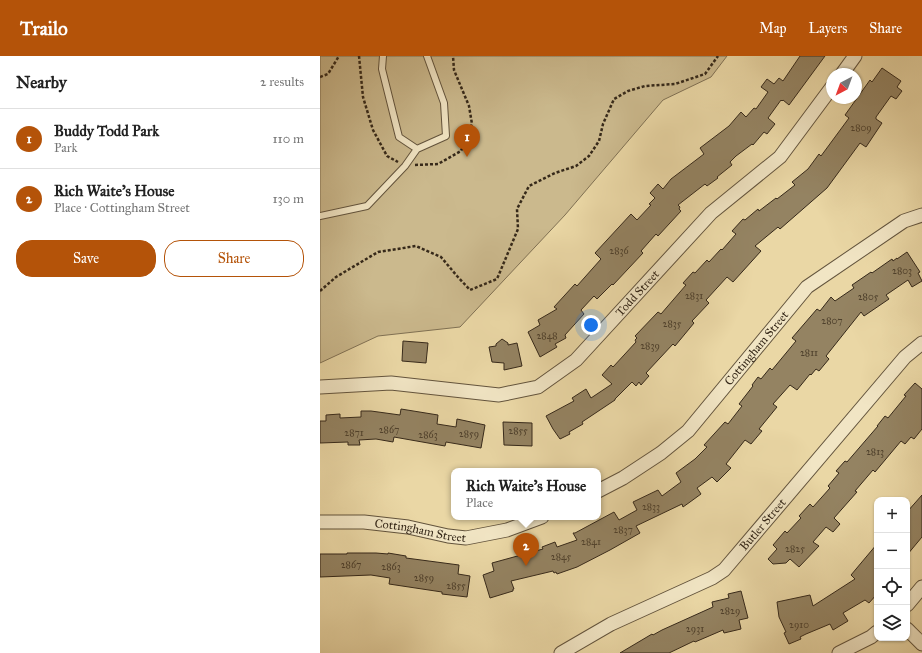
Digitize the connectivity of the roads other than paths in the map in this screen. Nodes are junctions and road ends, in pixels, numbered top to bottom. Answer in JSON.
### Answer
{"nodes":[{"id":1,"x":383,"y":56,"type":"edge"},
{"id":2,"x":427,"y":56,"type":"edge"},
{"id":3,"x":855,"y":56,"type":"edge"},
{"id":4,"x":846,"y":68,"type":"edge"},
{"id":5,"x":826,"y":95,"type":"edge"},
{"id":6,"x":417,"y":149,"type":"junction"},
{"id":7,"x":922,"y":215,"type":"edge"},
{"id":8,"x":320,"y":216,"type":"edge"},
{"id":9,"x":922,"y":343,"type":"edge"},
{"id":10,"x":320,"y":387,"type":"edge"},
{"id":11,"x":601,"y":490,"type":"edge"},
{"id":12,"x":534,"y":520,"type":"edge"},
{"id":13,"x":320,"y":522,"type":"edge"},
{"id":14,"x":922,"y":587,"type":"edge"},
{"id":15,"x":910,"y":601,"type":"edge"},
{"id":16,"x":910,"y":632,"type":"edge"},
{"id":17,"x":874,"y":634,"type":"edge"},
{"id":18,"x":922,"y":644,"type":"edge"},
{"id":19,"x":561,"y":653,"type":"edge"},
{"id":20,"x":839,"y":653,"type":"edge"}],
"edges":[{"from":1,"to":6,"type":"lane"},
{"from":2,"to":6,"type":"lane"},
{"from":3,"to":4,"type":"street"},
{"from":5,"to":10,"type":"street","name":"Todd Street"},
{"from":6,"to":8,"type":"lane"},
{"from":7,"to":11,"type":"street","name":"Cottingham Street"},
{"from":9,"to":19,"type":"street","name":"Butler Street"},
{"from":12,"to":13,"type":"street","name":"Cottingham Street"},
{"from":14,"to":15,"type":"street"},
{"from":16,"to":18,"type":"street"},
{"from":17,"to":20,"type":"street"}]}
